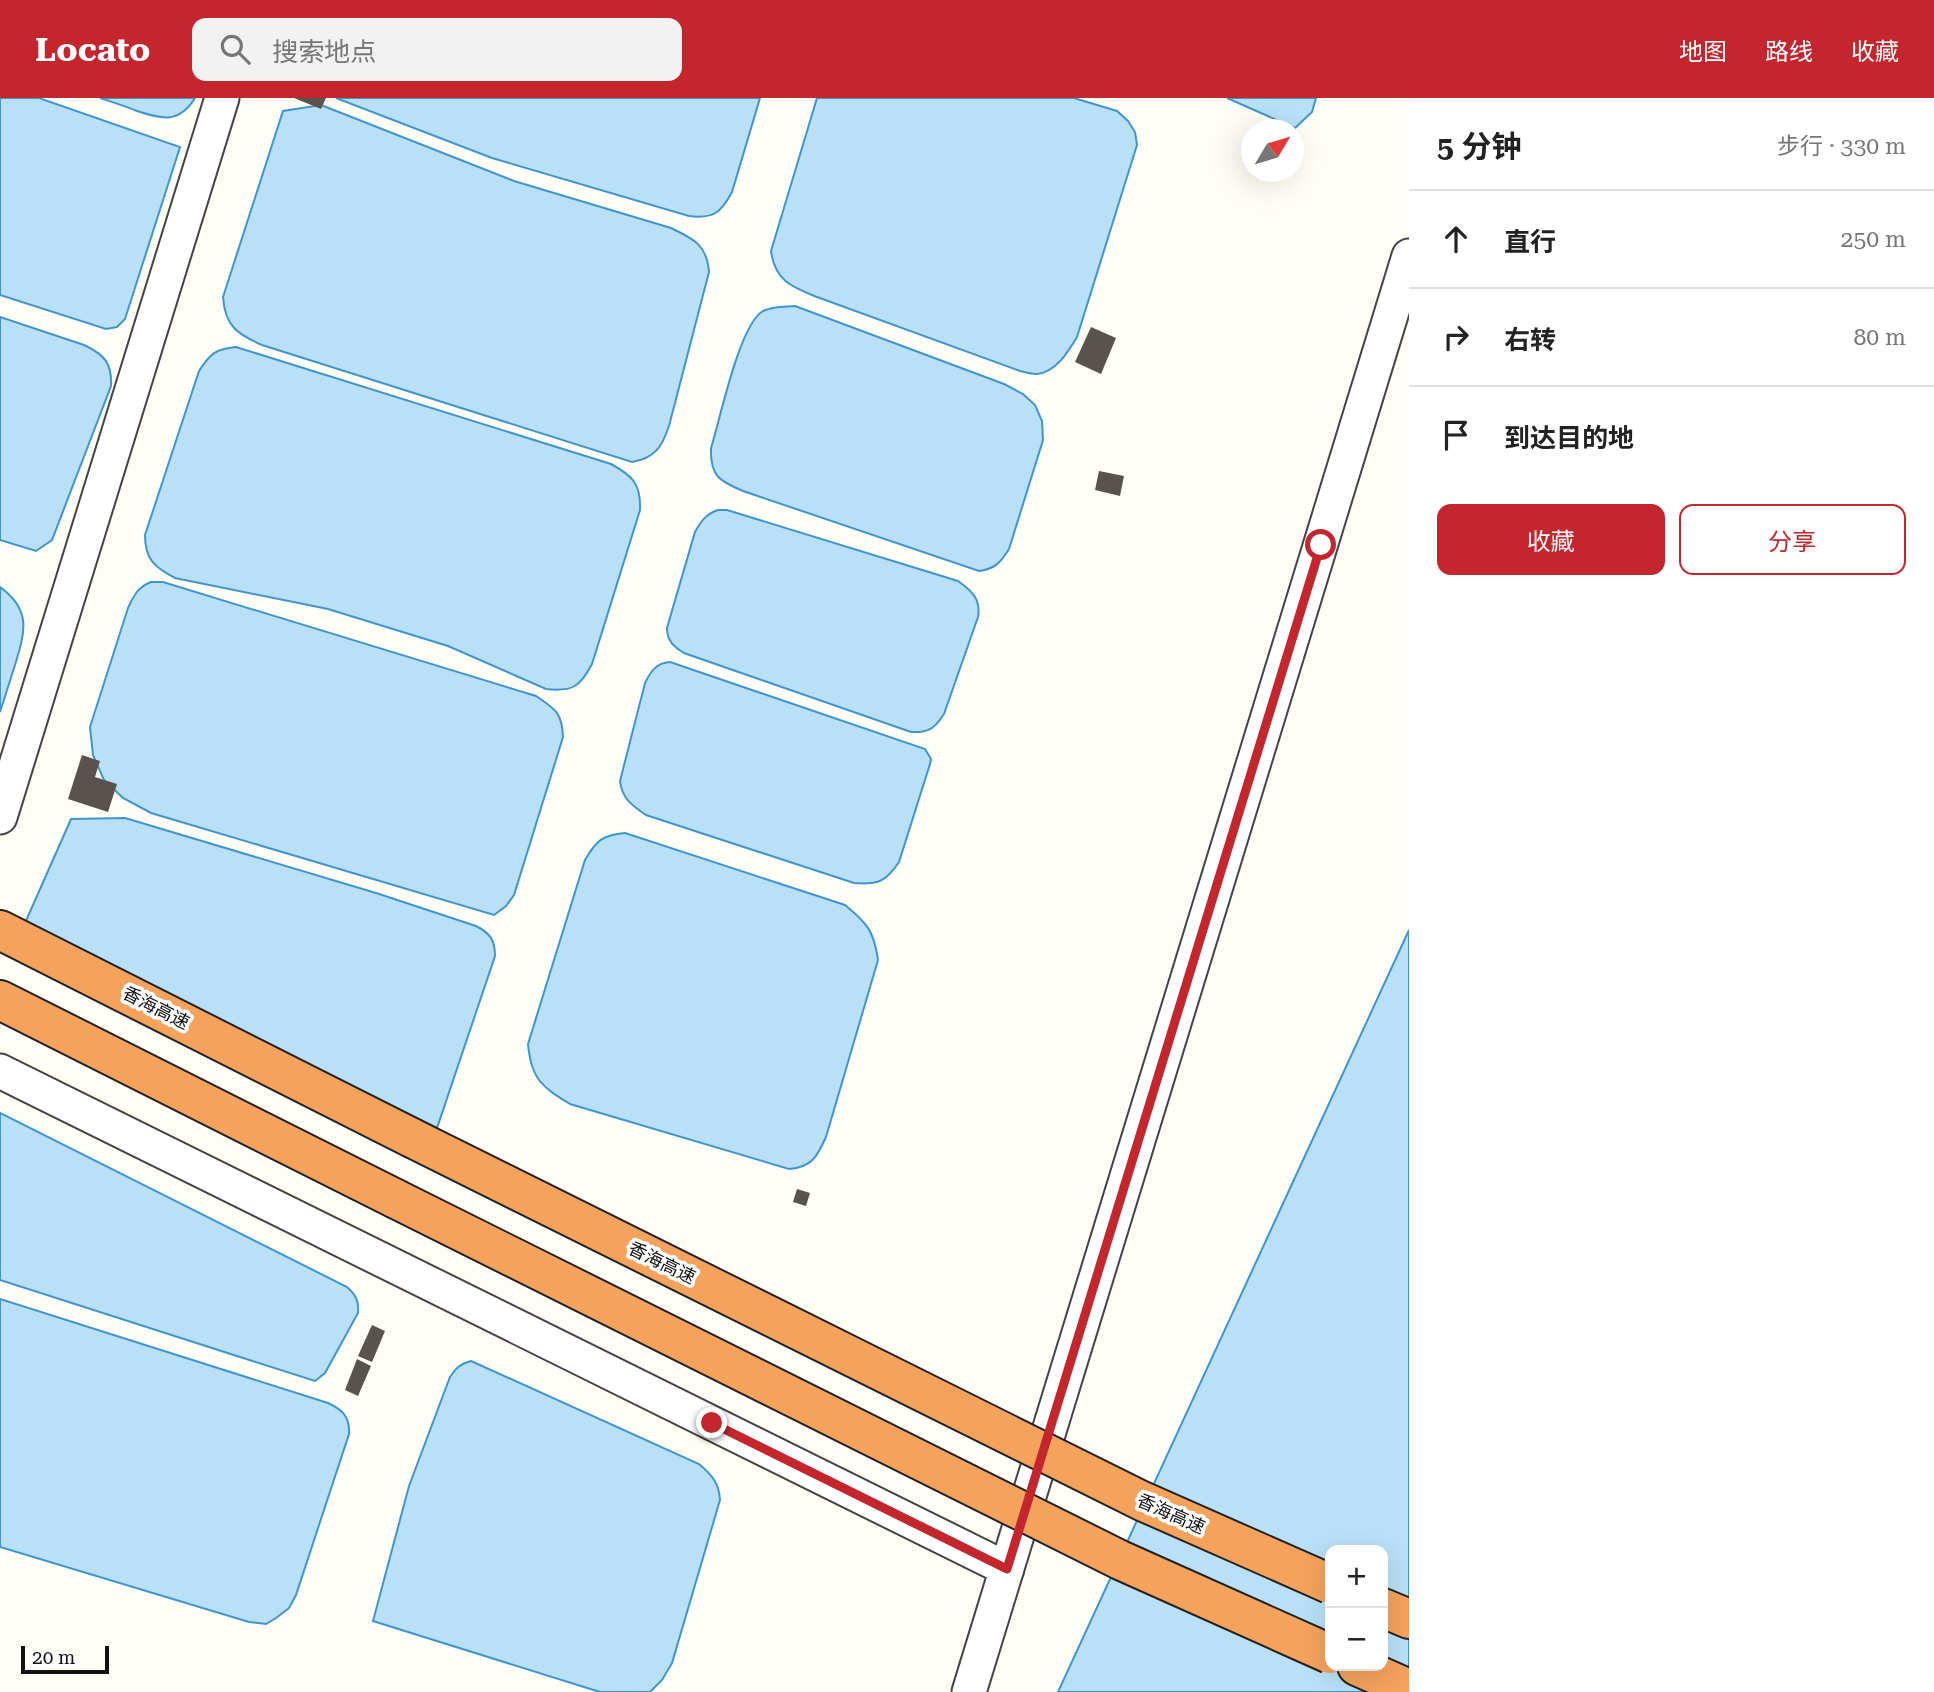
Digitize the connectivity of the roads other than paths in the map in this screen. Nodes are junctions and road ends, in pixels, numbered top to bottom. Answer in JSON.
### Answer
{"nodes":[{"id":1,"x":222,"y":98,"type":"edge"},
{"id":2,"x":1409,"y":256,"type":"edge"},
{"id":3,"x":0,"y":817,"type":"edge"},
{"id":4,"x":0,"y":930,"type":"edge"},
{"id":5,"x":0,"y":1000,"type":"edge"},
{"id":6,"x":0,"y":1071,"type":"edge"},
{"id":7,"x":1007,"y":1569,"type":"junction"},
{"id":8,"x":1325,"y":1582,"type":"edge"},
{"id":9,"x":1388,"y":1610,"type":"edge"},
{"id":10,"x":1409,"y":1619,"type":"edge"},
{"id":11,"x":1325,"y":1652,"type":"edge"},
{"id":12,"x":1368,"y":1671,"type":"edge"},
{"id":13,"x":1409,"y":1689,"type":"edge"},
{"id":14,"x":969,"y":1692,"type":"edge"}],
"edges":[{"from":1,"to":3,"type":"street"},
{"from":2,"to":7,"type":"street"},
{"from":4,"to":8,"type":"highway","name":"香海高速","bridge":true},
{"from":5,"to":11,"type":"highway","bridge":true},
{"from":6,"to":7,"type":"street"},
{"from":7,"to":14,"type":"street"},
{"from":9,"to":10,"type":"highway"},
{"from":12,"to":13,"type":"highway"}]}
